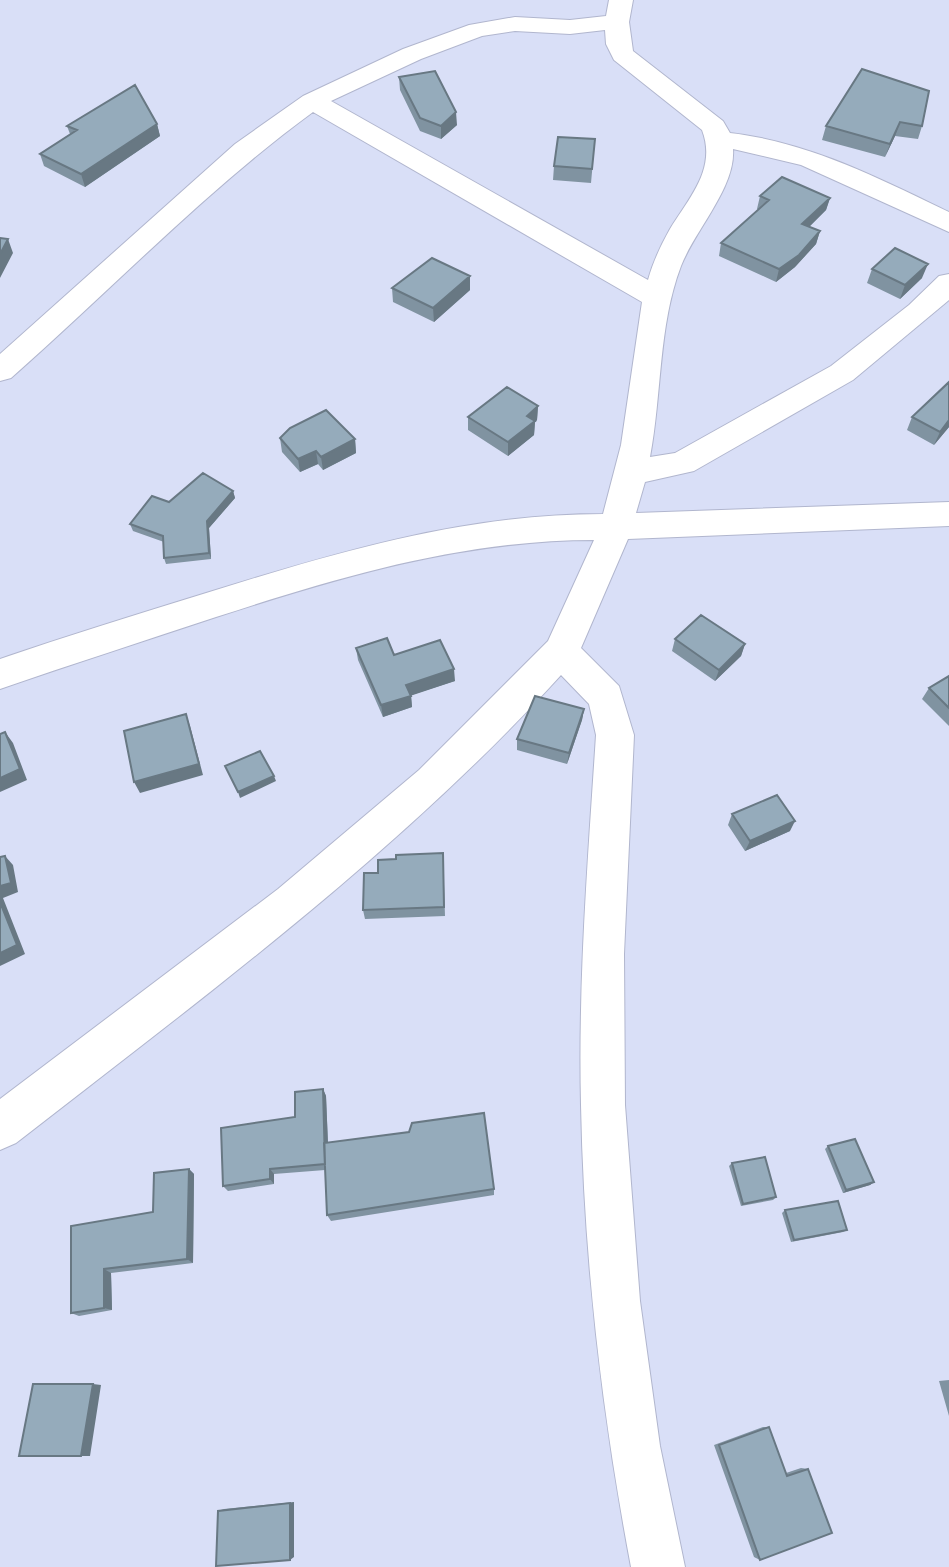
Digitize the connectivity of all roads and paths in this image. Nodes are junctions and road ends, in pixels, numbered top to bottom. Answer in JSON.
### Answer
{"nodes":[{"id":1,"x":619,"y":11,"type":"edge"},
{"id":2,"x":312,"y":101,"type":"junction"},
{"id":3,"x":722,"y":140,"type":"junction"},
{"id":4,"x":949,"y":223,"type":"edge"},
{"id":5,"x":949,"y":283,"type":"edge"},
{"id":6,"x":658,"y":298,"type":"junction"},
{"id":7,"x":0,"y":371,"type":"edge"},
{"id":8,"x":631,"y":474,"type":"junction"},
{"id":9,"x":949,"y":514,"type":"edge"},
{"id":10,"x":614,"y":527,"type":"junction"},
{"id":11,"x":561,"y":651,"type":"junction"},
{"id":12,"x":0,"y":674,"type":"edge"},
{"id":13,"x":0,"y":1127,"type":"edge"},
{"id":14,"x":658,"y":1567,"type":"edge"}],
"edges":[{"from":1,"to":2,"type":"street"},
{"from":1,"to":3,"type":"street"},
{"from":2,"to":6,"type":"street"},
{"from":2,"to":7,"type":"street"},
{"from":3,"to":4,"type":"street"},
{"from":3,"to":6,"type":"street"},
{"from":5,"to":8,"type":"street"},
{"from":6,"to":8,"type":"street"},
{"from":8,"to":10,"type":"street"},
{"from":9,"to":10,"type":"street"},
{"from":10,"to":11,"type":"street"},
{"from":10,"to":12,"type":"street"},
{"from":11,"to":13,"type":"street"},
{"from":11,"to":14,"type":"street"}]}
